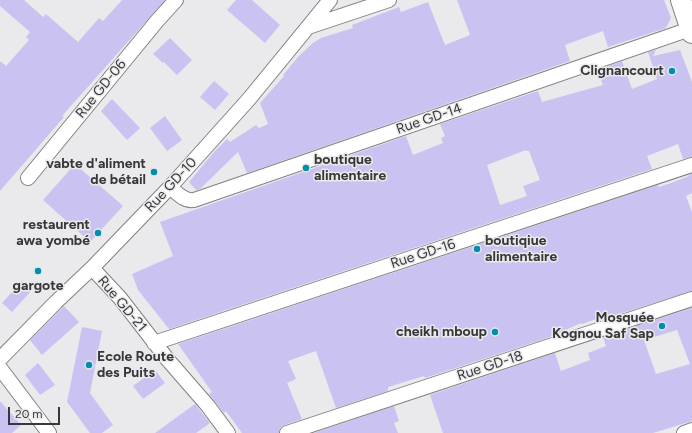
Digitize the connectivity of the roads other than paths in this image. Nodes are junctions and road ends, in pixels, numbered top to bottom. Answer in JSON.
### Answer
{"nodes":[{"id":1,"x":176,"y":0,"type":"edge"},
{"id":2,"x":330,"y":0,"type":"edge"},
{"id":3,"x":389,"y":0,"type":"edge"},
{"id":4,"x":681,"y":0,"type":"edge"},
{"id":5,"x":307,"y":27,"type":"junction"},
{"id":6,"x":691,"y":31,"type":"edge"},
{"id":7,"x":692,"y":165,"type":"edge"},
{"id":8,"x":28,"y":178,"type":"dead end"},
{"id":9,"x":170,"y":187,"type":"junction"},
{"id":10,"x":92,"y":268,"type":"junction"},
{"id":11,"x":692,"y":299,"type":"edge"},
{"id":12,"x":154,"y":343,"type":"junction"},
{"id":13,"x":0,"y":359,"type":"edge"},
{"id":14,"x":0,"y":368,"type":"edge"},
{"id":15,"x":692,"y":430,"type":"edge"},
{"id":16,"x":49,"y":433,"type":"edge"},
{"id":17,"x":228,"y":433,"type":"edge"},
{"id":18,"x":287,"y":433,"type":"edge"},
{"id":19,"x":684,"y":433,"type":"edge"}],
"edges":[{"from":1,"to":8,"type":"street","name":"Rue GD-06"},
{"from":2,"to":5,"type":"street","name":"Rue GD-10"},
{"from":3,"to":5,"type":"street"},
{"from":4,"to":6,"type":"main road"},
{"from":5,"to":9,"type":"street","name":"Rue GD-10"},
{"from":6,"to":9,"type":"street","name":"Rue GD-14"},
{"from":7,"to":12,"type":"street","name":"Rue GD-16"},
{"from":9,"to":10,"type":"street","name":"Rue GD-10"},
{"from":10,"to":12,"type":"street","name":"Rue GD-21"},
{"from":10,"to":13,"type":"street","name":"Rue GD-10"},
{"from":11,"to":18,"type":"street","name":"Rue GD-18"},
{"from":12,"to":17,"type":"street","name":"Rue GD-21"},
{"from":14,"to":16,"type":"street"},
{"from":15,"to":19,"type":"street"}]}
